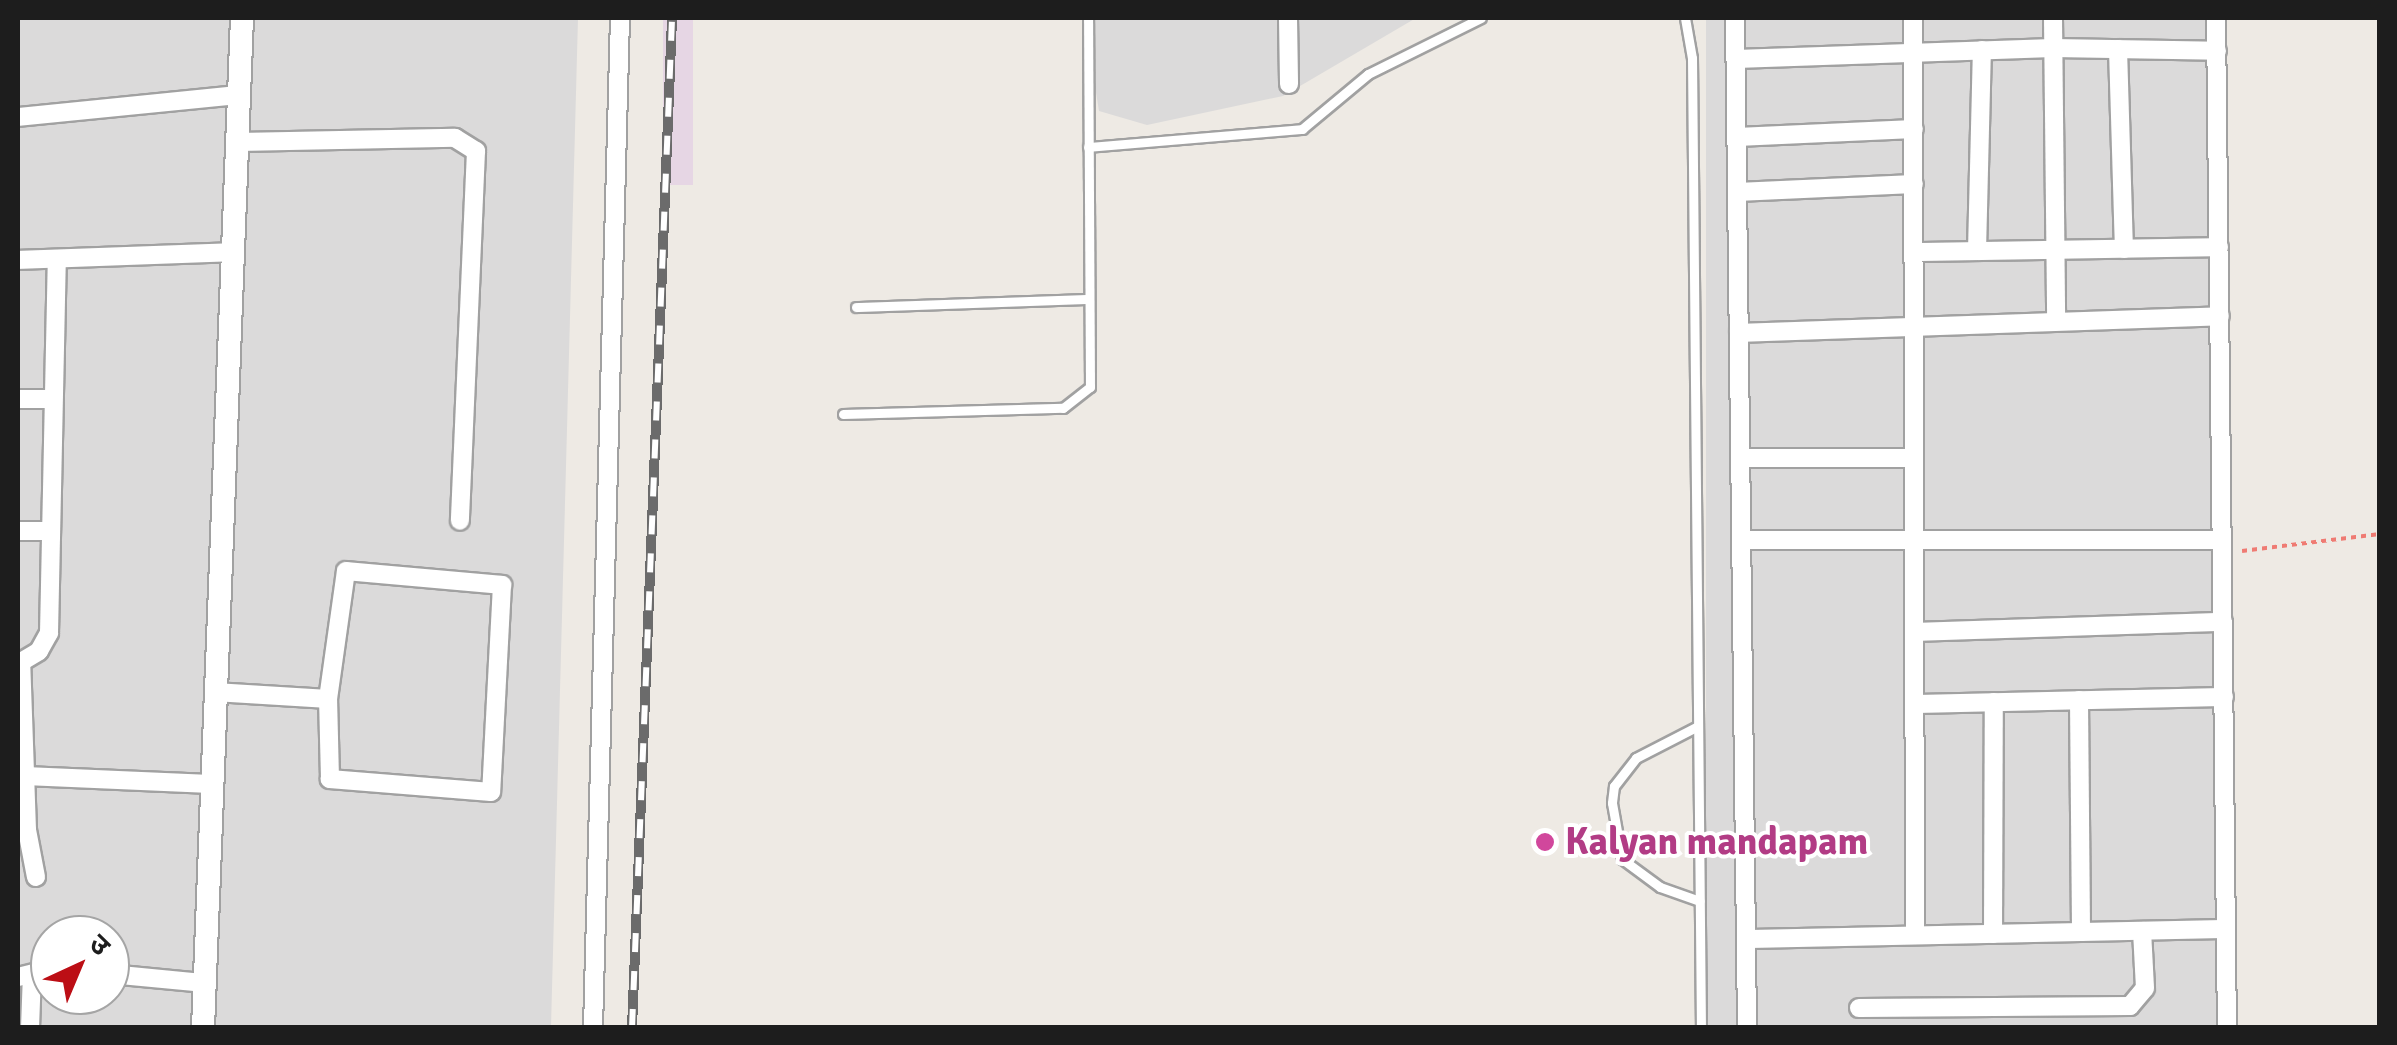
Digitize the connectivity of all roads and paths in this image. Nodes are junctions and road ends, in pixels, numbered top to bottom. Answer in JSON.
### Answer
{"nodes":[{"id":1,"x":242,"y":18,"type":"edge"},
{"id":2,"x":620,"y":18,"type":"edge"},
{"id":3,"x":1088,"y":18,"type":"edge"},
{"id":4,"x":1288,"y":18,"type":"edge"},
{"id":5,"x":1481,"y":18,"type":"edge"},
{"id":6,"x":1685,"y":18,"type":"edge"},
{"id":7,"x":1735,"y":18,"type":"edge"},
{"id":8,"x":1914,"y":18,"type":"edge"},
{"id":9,"x":2052,"y":18,"type":"edge"},
{"id":10,"x":2216,"y":18,"type":"edge"},
{"id":11,"x":2053,"y":48,"type":"junction"},
{"id":12,"x":2118,"y":49,"type":"junction"},
{"id":13,"x":1982,"y":50,"type":"junction"},
{"id":14,"x":2217,"y":51,"type":"junction"},
{"id":15,"x":1914,"y":52,"type":"junction"},
{"id":16,"x":1736,"y":59,"type":"junction"},
{"id":17,"x":1289,"y":84,"type":"dead end"},
{"id":18,"x":239,"y":95,"type":"junction"},
{"id":19,"x":18,"y":117,"type":"edge"},
{"id":20,"x":1914,"y":128,"type":"junction"},
{"id":21,"x":1737,"y":137,"type":"junction"},
{"id":22,"x":238,"y":142,"type":"junction"},
{"id":23,"x":1088,"y":147,"type":"junction"},
{"id":24,"x":1914,"y":184,"type":"junction"},
{"id":25,"x":1738,"y":192,"type":"junction"},
{"id":26,"x":2219,"y":247,"type":"junction"},
{"id":27,"x":2124,"y":248,"type":"junction"},
{"id":28,"x":2055,"y":250,"type":"junction"},
{"id":29,"x":1977,"y":251,"type":"junction"},
{"id":30,"x":236,"y":252,"type":"junction"},
{"id":31,"x":1914,"y":252,"type":"junction"},
{"id":32,"x":18,"y":260,"type":"edge"},
{"id":33,"x":57,"y":261,"type":"junction"},
{"id":34,"x":1089,"y":299,"type":"junction"},
{"id":35,"x":856,"y":308,"type":"dead end"},
{"id":36,"x":2220,"y":316,"type":"junction"},
{"id":37,"x":2056,"y":320,"type":"junction"},
{"id":38,"x":1914,"y":323,"type":"junction"},
{"id":39,"x":1739,"y":333,"type":"junction"},
{"id":40,"x":18,"y":399,"type":"edge"},
{"id":41,"x":51,"y":399,"type":"junction"},
{"id":42,"x":842,"y":414,"type":"dead end"},
{"id":43,"x":1741,"y":458,"type":"junction"},
{"id":44,"x":1914,"y":458,"type":"junction"},
{"id":45,"x":460,"y":521,"type":"dead end"},
{"id":46,"x":47,"y":531,"type":"junction"},
{"id":47,"x":18,"y":532,"type":"edge"},
{"id":48,"x":2380,"y":534,"type":"edge"},
{"id":49,"x":1914,"y":539,"type":"junction"},
{"id":50,"x":1742,"y":540,"type":"junction"},
{"id":51,"x":2222,"y":546,"type":"junction"},
{"id":52,"x":2223,"y":622,"type":"junction"},
{"id":53,"x":1915,"y":632,"type":"junction"},
{"id":54,"x":215,"y":692,"type":"junction"},
{"id":55,"x":2224,"y":697,"type":"junction"},
{"id":56,"x":328,"y":699,"type":"junction"},
{"id":57,"x":2079,"y":700,"type":"junction"},
{"id":58,"x":1994,"y":702,"type":"junction"},
{"id":59,"x":1915,"y":704,"type":"junction"},
{"id":60,"x":1698,"y":726,"type":"junction"},
{"id":61,"x":26,"y":776,"type":"junction"},
{"id":62,"x":210,"y":784,"type":"junction"},
{"id":63,"x":36,"y":876,"type":"dead end"},
{"id":64,"x":1700,"y":901,"type":"junction"},
{"id":65,"x":2226,"y":929,"type":"junction"},
{"id":66,"x":2142,"y":930,"type":"junction"},
{"id":67,"x":2082,"y":932,"type":"junction"},
{"id":68,"x":1994,"y":934,"type":"junction"},
{"id":69,"x":1915,"y":936,"type":"junction"},
{"id":70,"x":1747,"y":939,"type":"junction"},
{"id":71,"x":130,"y":976,"type":"edge"},
{"id":72,"x":203,"y":984,"type":"junction"},
{"id":73,"x":1859,"y":1008,"type":"dead end"},
{"id":74,"x":203,"y":1028,"type":"edge"},
{"id":75,"x":594,"y":1028,"type":"edge"},
{"id":76,"x":1701,"y":1028,"type":"edge"},
{"id":77,"x":1747,"y":1028,"type":"edge"},
{"id":78,"x":2227,"y":1028,"type":"edge"}],
"edges":[{"from":1,"to":18,"type":"street"},
{"from":2,"to":75,"type":"street"},
{"from":3,"to":23,"type":"lane"},
{"from":4,"to":17,"type":"street"},
{"from":5,"to":23,"type":"lane"},
{"from":6,"to":60,"type":"lane"},
{"from":7,"to":16,"type":"street"},
{"from":8,"to":15,"type":"street"},
{"from":9,"to":11,"type":"street"},
{"from":10,"to":14,"type":"street"},
{"from":11,"to":12,"type":"street"},
{"from":11,"to":13,"type":"street"},
{"from":11,"to":28,"type":"street"},
{"from":12,"to":14,"type":"street"},
{"from":12,"to":27,"type":"street"},
{"from":13,"to":15,"type":"street"},
{"from":13,"to":29,"type":"street"},
{"from":14,"to":26,"type":"street"},
{"from":15,"to":16,"type":"street"},
{"from":15,"to":20,"type":"street"},
{"from":16,"to":21,"type":"street"},
{"from":18,"to":19,"type":"street"},
{"from":18,"to":22,"type":"street"},
{"from":20,"to":21,"type":"street"},
{"from":20,"to":24,"type":"street"},
{"from":21,"to":25,"type":"street"},
{"from":22,"to":30,"type":"street"},
{"from":22,"to":45,"type":"street"},
{"from":23,"to":34,"type":"lane"},
{"from":24,"to":25,"type":"street"},
{"from":24,"to":31,"type":"street"},
{"from":25,"to":39,"type":"street"},
{"from":26,"to":27,"type":"street"},
{"from":26,"to":36,"type":"street"},
{"from":27,"to":28,"type":"street"},
{"from":28,"to":29,"type":"street"},
{"from":28,"to":37,"type":"street"},
{"from":29,"to":31,"type":"street"},
{"from":30,"to":33,"type":"street"},
{"from":30,"to":54,"type":"street"},
{"from":31,"to":38,"type":"street"},
{"from":32,"to":33,"type":"street"},
{"from":33,"to":41,"type":"street"},
{"from":34,"to":35,"type":"lane"},
{"from":34,"to":42,"type":"lane"},
{"from":36,"to":37,"type":"street"},
{"from":36,"to":51,"type":"street"},
{"from":37,"to":38,"type":"street"},
{"from":38,"to":39,"type":"street"},
{"from":38,"to":44,"type":"street"},
{"from":39,"to":43,"type":"street"},
{"from":40,"to":41,"type":"street"},
{"from":41,"to":46,"type":"street"},
{"from":43,"to":44,"type":"street"},
{"from":43,"to":50,"type":"street"},
{"from":44,"to":49,"type":"street"},
{"from":46,"to":47,"type":"street"},
{"from":46,"to":61,"type":"street"},
{"from":48,"to":51,"type":"path"},
{"from":49,"to":50,"type":"street"},
{"from":49,"to":51,"type":"street"},
{"from":49,"to":53,"type":"street"},
{"from":50,"to":70,"type":"street"},
{"from":51,"to":52,"type":"street"},
{"from":52,"to":53,"type":"street"},
{"from":52,"to":55,"type":"street"},
{"from":53,"to":59,"type":"street"},
{"from":54,"to":56,"type":"street"},
{"from":54,"to":62,"type":"street"},
{"from":55,"to":57,"type":"street"},
{"from":55,"to":65,"type":"street"},
{"from":56,"to":56,"type":"street"},
{"from":57,"to":58,"type":"street"},
{"from":57,"to":67,"type":"street"},
{"from":58,"to":59,"type":"street"},
{"from":58,"to":68,"type":"street"},
{"from":59,"to":69,"type":"street"},
{"from":60,"to":64,"type":"lane"},
{"from":60,"to":64,"type":"lane"},
{"from":61,"to":62,"type":"street"},
{"from":61,"to":63,"type":"street"},
{"from":62,"to":72,"type":"street"},
{"from":64,"to":76,"type":"lane"},
{"from":65,"to":66,"type":"street"},
{"from":65,"to":78,"type":"street"},
{"from":66,"to":67,"type":"street"},
{"from":66,"to":73,"type":"street"},
{"from":67,"to":68,"type":"street"},
{"from":68,"to":69,"type":"street"},
{"from":69,"to":70,"type":"street"},
{"from":70,"to":77,"type":"street"},
{"from":71,"to":72,"type":"street"},
{"from":72,"to":74,"type":"street"}]}
